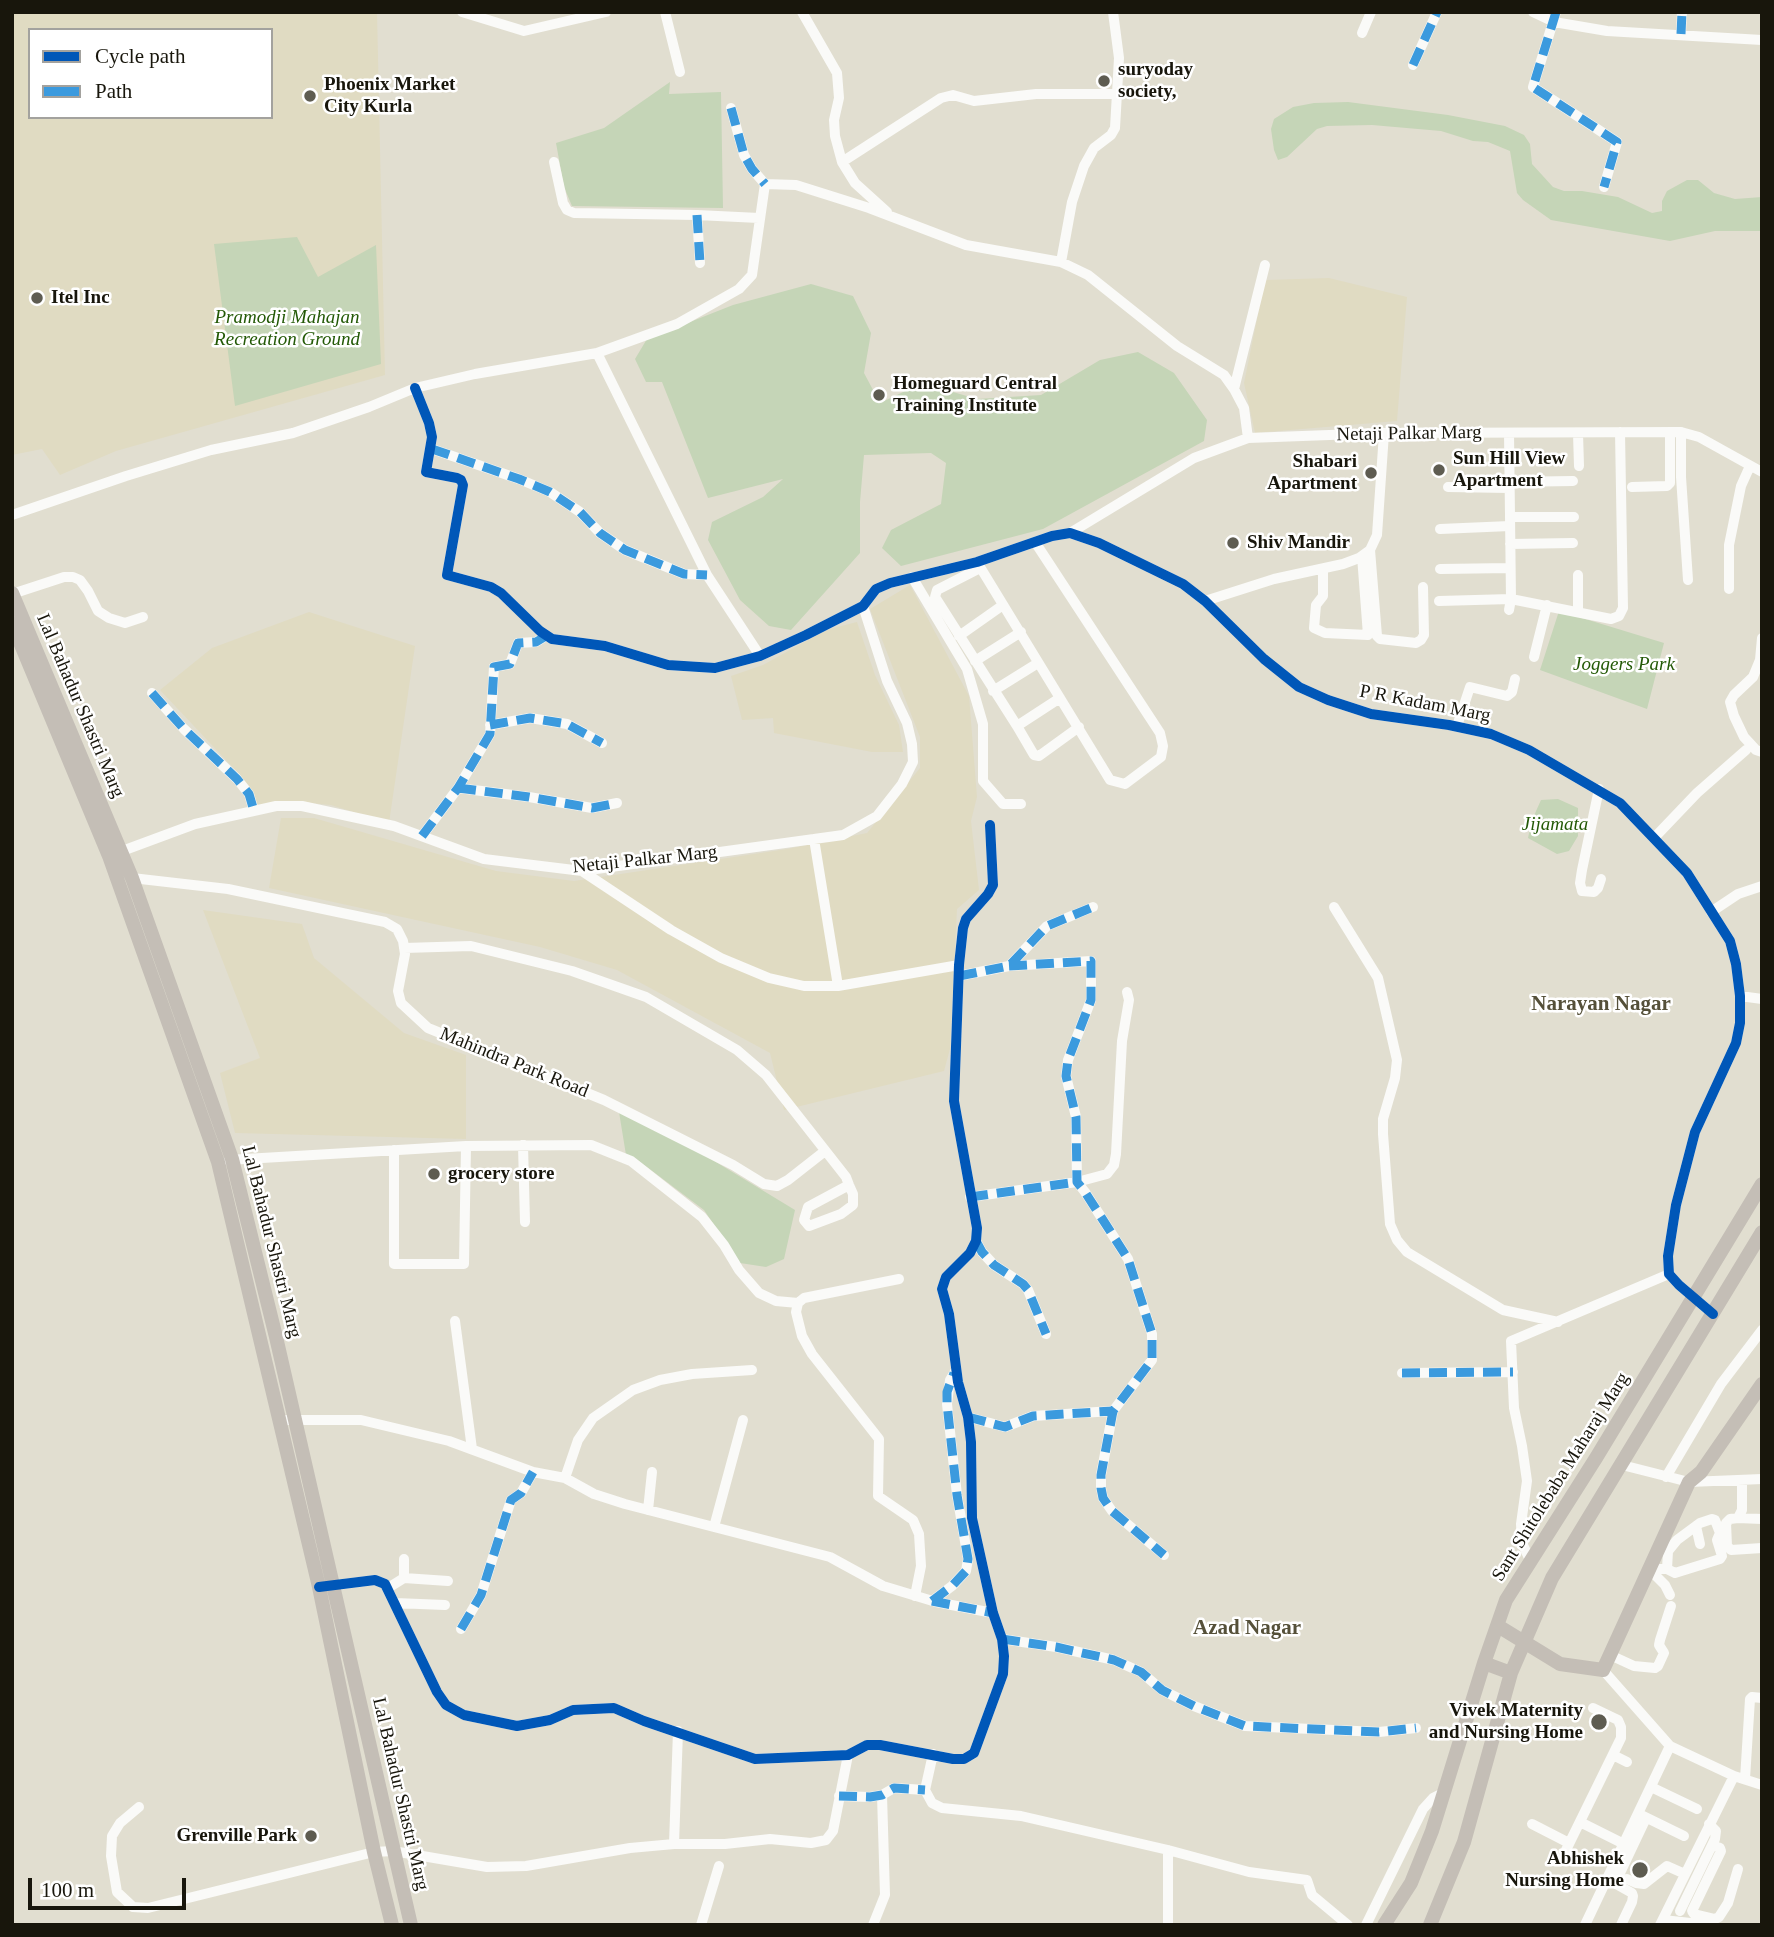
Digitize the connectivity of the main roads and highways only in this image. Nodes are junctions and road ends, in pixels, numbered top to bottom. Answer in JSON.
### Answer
{"nodes":[{"id":1,"x":12,"y":594,"type":"edge"},
{"id":2,"x":12,"y":623,"type":"edge"},
{"id":3,"x":114,"y":854,"type":"junction"},
{"id":4,"x":171,"y":1009,"type":"junction"},
{"id":5,"x":1762,"y":1184,"type":"edge"},
{"id":6,"x":1762,"y":1233,"type":"edge"},
{"id":7,"x":1762,"y":1384,"type":"edge"},
{"id":8,"x":325,"y":1586,"type":"junction"},
{"id":9,"x":1498,"y":1626,"type":"junction"},
{"id":10,"x":1525,"y":1640,"type":"junction"},
{"id":11,"x":1484,"y":1663,"type":"junction"},
{"id":12,"x":352,"y":1672,"type":"junction"},
{"id":13,"x":1511,"y":1673,"type":"junction"},
{"id":14,"x":337,"y":1676,"type":"junction"},
{"id":15,"x":379,"y":1789,"type":"junction"},
{"id":16,"x":362,"y":1793,"type":"junction"},
{"id":17,"x":392,"y":1925,"type":"edge"},
{"id":18,"x":411,"y":1925,"type":"edge"},
{"id":19,"x":1384,"y":1925,"type":"edge"},
{"id":20,"x":1430,"y":1925,"type":"edge"}],
"edges":[{"from":1,"to":3,"type":"main road","name":"Lal Bahadur Shastri Marg"},
{"from":2,"to":3,"type":"main road","name":"Lal Bahadur Shastri Marg"},
{"from":3,"to":4,"type":"main road","name":"Lal Bahadur Shastri Marg"},
{"from":3,"to":4,"type":"main road","name":"Lal Bahadur Shastri Marg"},
{"from":4,"to":8,"type":"main road","name":"Lal Bahadur Shastri Marg"},
{"from":5,"to":9,"type":"main road","name":"Sant Shitolebaba Maharaj Marg"},
{"from":6,"to":10,"type":"main road"},
{"from":7,"to":10,"type":"main road"},
{"from":8,"to":12,"type":"main road","name":"Lal Bahadur Shastri Marg"},
{"from":8,"to":14,"type":"main road","name":"Lal Bahadur Shastri Marg"},
{"from":9,"to":10,"type":"main road"},
{"from":9,"to":11,"type":"main road","name":"Sant Shitolebaba Maharaj Marg"},
{"from":10,"to":13,"type":"main road"},
{"from":11,"to":13,"type":"main road"},
{"from":11,"to":19,"type":"main road","name":"Sant Shitolebaba Maharaj Marg"},
{"from":12,"to":14,"type":"main road"},
{"from":12,"to":15,"type":"main road","name":"Lal Bahadur Shastri Marg"},
{"from":13,"to":20,"type":"main road"},
{"from":14,"to":16,"type":"main road","name":"Lal Bahadur Shastri Marg"},
{"from":15,"to":16,"type":"main road"},
{"from":15,"to":18,"type":"main road","name":"Lal Bahadur Shastri Marg"},
{"from":16,"to":17,"type":"main road","name":"Lal Bahadur Shastri Marg"}]}
